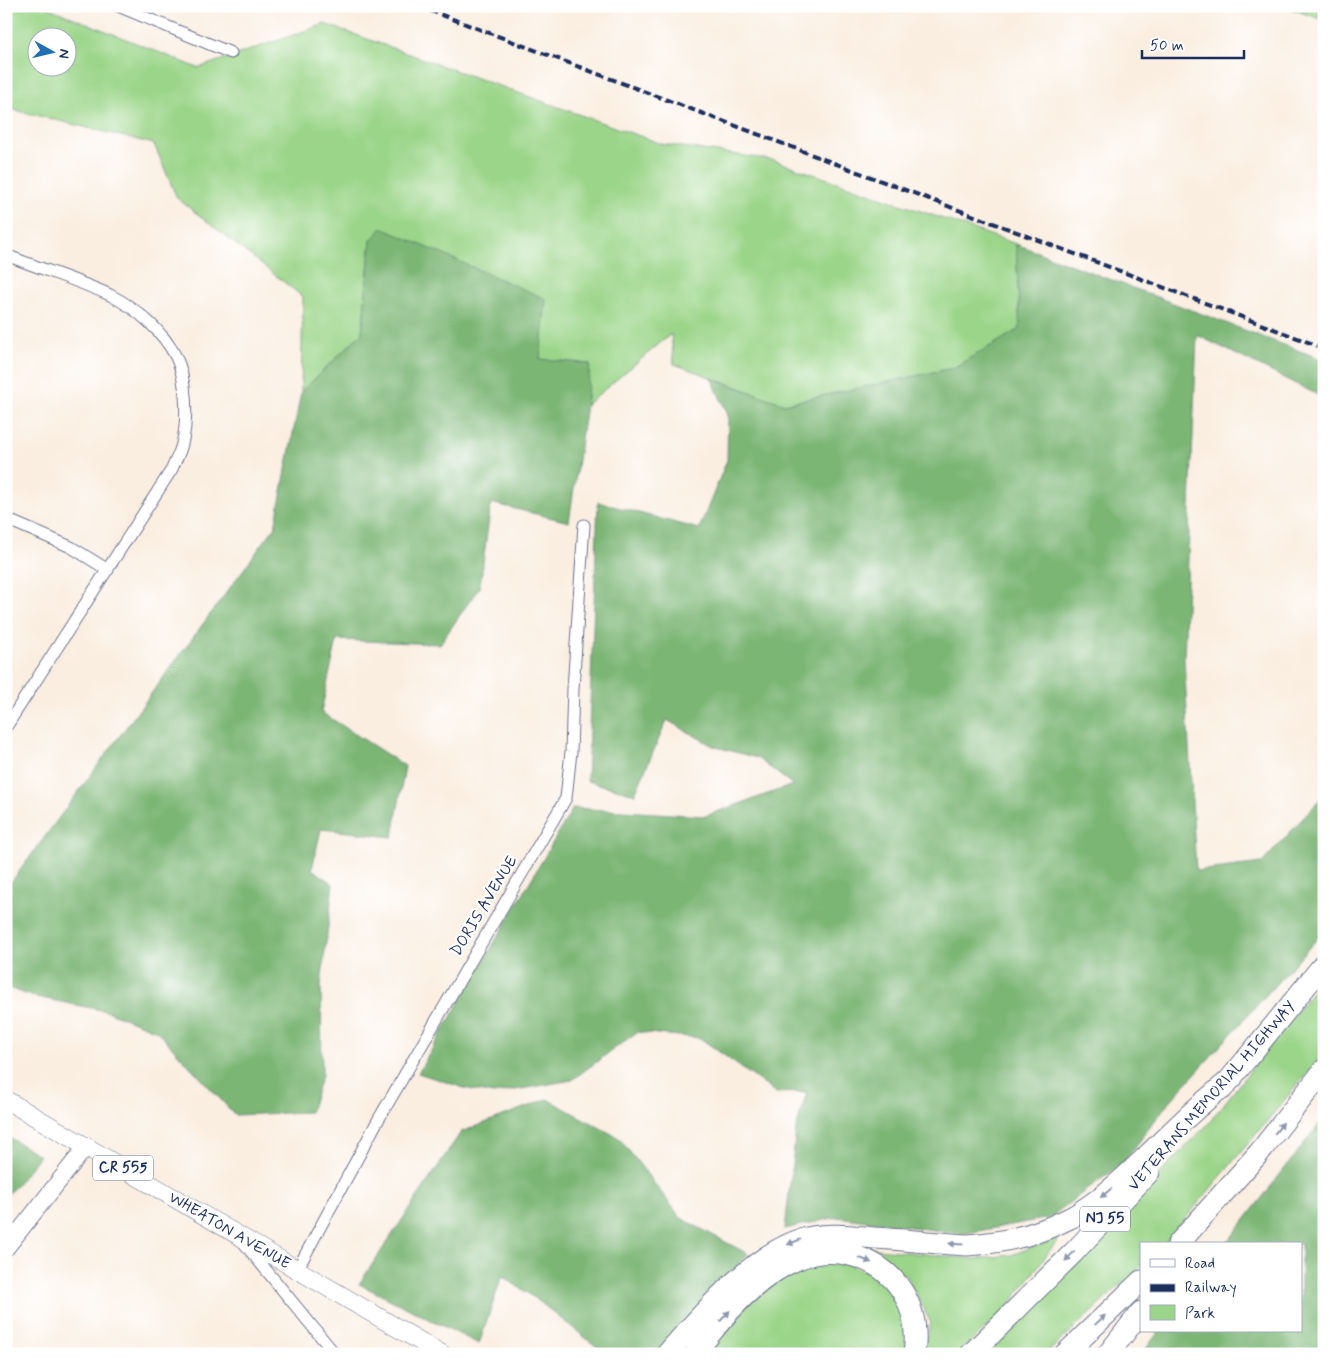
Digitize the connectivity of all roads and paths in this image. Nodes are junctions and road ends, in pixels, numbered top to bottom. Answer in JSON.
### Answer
{"nodes":[{"id":1,"x":118,"y":6,"type":"edge"},
{"id":2,"x":230,"y":53,"type":"dead end"},
{"id":3,"x":6,"y":255,"type":"edge"},
{"id":4,"x":6,"y":519,"type":"edge"},
{"id":5,"x":584,"y":524,"type":"dead end"},
{"id":6,"x":108,"y":570,"type":"junction"},
{"id":7,"x":6,"y":727,"type":"edge"},
{"id":8,"x":1324,"y":964,"type":"edge"},
{"id":9,"x":1324,"y":1070,"type":"edge"},
{"id":10,"x":1232,"y":1078,"type":"junction"},
{"id":11,"x":6,"y":1100,"type":"edge"},
{"id":12,"x":86,"y":1147,"type":"junction"},
{"id":13,"x":1259,"y":1154,"type":"junction"},
{"id":14,"x":239,"y":1236,"type":"junction"},
{"id":15,"x":1180,"y":1242,"type":"edge"},
{"id":16,"x":1200,"y":1242,"type":"edge"},
{"id":17,"x":6,"y":1248,"type":"edge"},
{"id":18,"x":297,"y":1270,"type":"junction"},
{"id":19,"x":1140,"y":1282,"type":"edge"},
{"id":20,"x":1140,"y":1313,"type":"edge"},
{"id":21,"x":335,"y":1354,"type":"edge"},
{"id":22,"x":442,"y":1354,"type":"edge"},
{"id":23,"x":667,"y":1354,"type":"edge"},
{"id":24,"x":695,"y":1354,"type":"edge"},
{"id":25,"x":914,"y":1354,"type":"edge"},
{"id":26,"x":971,"y":1354,"type":"edge"},
{"id":27,"x":1065,"y":1354,"type":"edge"},
{"id":28,"x":1108,"y":1354,"type":"edge"}],
"edges":[{"from":1,"to":2,"type":"street"},
{"from":3,"to":6,"type":"street"},
{"from":4,"to":6,"type":"street"},
{"from":5,"to":18,"type":"street","name":"DORIS AVENUE"},
{"from":6,"to":7,"type":"street"},
{"from":8,"to":10,"type":"highway","name":"VETERANS MEMORIAL HIGHWAY","number":"NJ 55"},
{"from":13,"to":9,"type":"highway","one_way":true},
{"from":10,"to":23,"type":"highway","one_way":true},
{"from":10,"to":26,"type":"highway","name":"VETERANS MEMORIAL HIGHWAY","number":"NJ 55","one_way":true},
{"from":11,"to":12,"type":"main road","name":"WHEATON AVENUE","number":"CR 555"},
{"from":12,"to":14,"type":"main road","name":"WHEATON AVENUE","number":"CR 555"},
{"from":12,"to":17,"type":"main road"},
{"from":13,"to":15,"type":"highway"},
{"from":13,"to":16,"type":"highway"},
{"from":14,"to":18,"type":"main road","name":"WHEATON AVENUE","number":"CR 555"},
{"from":14,"to":21,"type":"street"},
{"from":18,"to":22,"type":"main road","number":"CR 555"},
{"from":27,"to":19,"type":"highway","one_way":true},
{"from":20,"to":28,"type":"highway"},
{"from":24,"to":25,"type":"highway","one_way":true}]}
